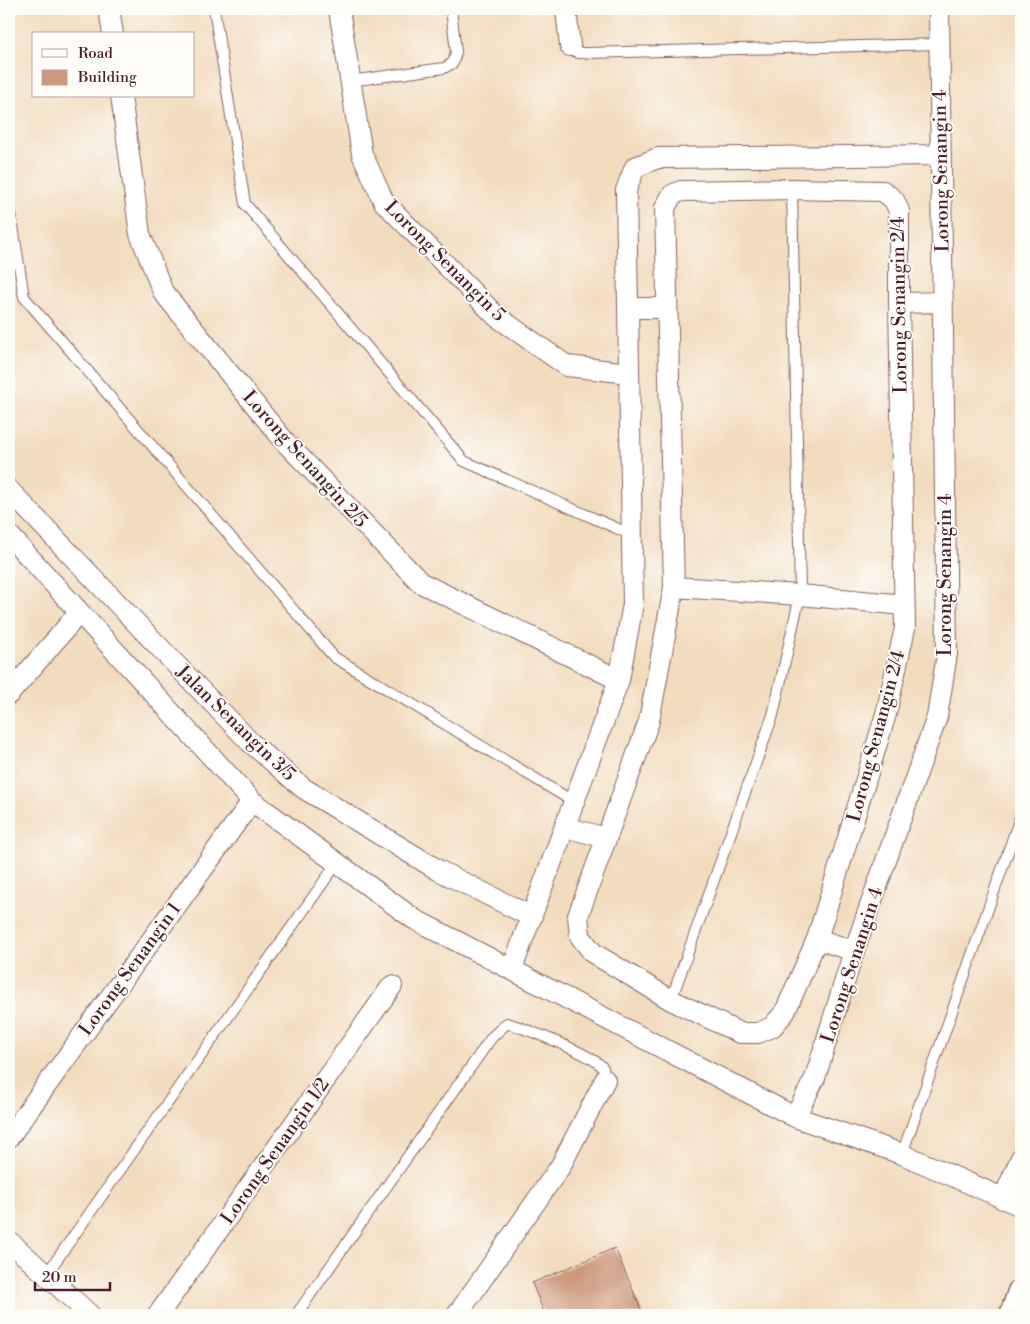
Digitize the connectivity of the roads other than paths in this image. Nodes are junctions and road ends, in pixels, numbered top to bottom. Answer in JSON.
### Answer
{"nodes":[{"id":1,"x":109,"y":9,"type":"edge"},
{"id":2,"x":214,"y":9,"type":"edge"},
{"id":3,"x":339,"y":9,"type":"edge"},
{"id":4,"x":451,"y":9,"type":"edge"},
{"id":5,"x":566,"y":9,"type":"edge"},
{"id":6,"x":939,"y":9,"type":"edge"},
{"id":7,"x":113,"y":32,"type":"edge"},
{"id":8,"x":939,"y":44,"type":"junction"},
{"id":9,"x":570,"y":46,"type":"joint"},
{"id":10,"x":350,"y":81,"type":"junction"},
{"id":11,"x":121,"y":98,"type":"edge"},
{"id":12,"x":941,"y":155,"type":"junction"},
{"id":13,"x":792,"y":188,"type":"junction"},
{"id":14,"x":9,"y":200,"type":"edge"},
{"id":15,"x":943,"y":302,"type":"junction"},
{"id":16,"x":899,"y":303,"type":"junction"},
{"id":17,"x":628,"y":308,"type":"junction"},
{"id":18,"x":667,"y":308,"type":"junction"},
{"id":19,"x":629,"y":373,"type":"junction"},
{"id":20,"x":9,"y":490,"type":"edge"},
{"id":21,"x":9,"y":535,"type":"edge"},
{"id":22,"x":632,"y":535,"type":"junction"},
{"id":23,"x":674,"y":587,"type":"junction"},
{"id":24,"x":800,"y":595,"type":"junction"},
{"id":25,"x":904,"y":605,"type":"junction"},
{"id":26,"x":79,"y":613,"type":"junction"},
{"id":27,"x":619,"y":680,"type":"junction"},
{"id":28,"x":9,"y":694,"type":"edge"},
{"id":29,"x":252,"y":801,"type":"junction"},
{"id":30,"x":574,"y":802,"type":"junction"},
{"id":31,"x":1021,"y":815,"type":"edge"},
{"id":32,"x":565,"y":827,"type":"junction"},
{"id":33,"x":606,"y":838,"type":"junction"},
{"id":34,"x":337,"y":863,"type":"junction"},
{"id":35,"x":532,"y":917,"type":"junction"},
{"id":36,"x":817,"y":939,"type":"junction"},
{"id":37,"x":854,"y":951,"type":"junction"},
{"id":38,"x":512,"y":969,"type":"junction"},
{"id":39,"x":392,"y":986,"type":"dead end"},
{"id":40,"x":671,"y":1000,"type":"junction"},
{"id":41,"x":605,"y":1080,"type":"joint"},
{"id":42,"x":795,"y":1117,"type":"junction"},
{"id":43,"x":9,"y":1137,"type":"edge"},
{"id":44,"x":902,"y":1154,"type":"junction"},
{"id":45,"x":1021,"y":1158,"type":"edge"},
{"id":46,"x":1012,"y":1202,"type":"edge"},
{"id":47,"x":9,"y":1240,"type":"edge"},
{"id":48,"x":46,"y":1275,"type":"junction"},
{"id":49,"x":1021,"y":1292,"type":"edge"},
{"id":50,"x":90,"y":1315,"type":"edge"},
{"id":51,"x":158,"y":1315,"type":"edge"},
{"id":52,"x":296,"y":1315,"type":"edge"},
{"id":53,"x":458,"y":1315,"type":"edge"},
{"id":54,"x":1012,"y":1315,"type":"edge"}],
"edges":[{"from":1,"to":7,"type":"street"},
{"from":2,"to":22,"type":"lane"},
{"from":3,"to":10,"type":"street","name":"Lorong Senangin 5"},
{"from":4,"to":10,"type":"lane"},
{"from":5,"to":9,"type":"street"},
{"from":6,"to":8,"type":"street","name":"Lorong Senangin 4"},
{"from":8,"to":9,"type":"lane"},
{"from":8,"to":12,"type":"street","name":"Lorong Senangin 4"},
{"from":10,"to":19,"type":"street","name":"Lorong Senangin 5"},
{"from":11,"to":27,"type":"street","name":"Lorong Senangin 2/5"},
{"from":12,"to":15,"type":"street","name":"Lorong Senangin 4"},
{"from":12,"to":17,"type":"street"},
{"from":13,"to":16,"type":"street","name":"Lorong Senangin 2/4"},
{"from":13,"to":18,"type":"street","name":"Lorong Senangin 2/4"},
{"from":13,"to":24,"type":"lane"},
{"from":14,"to":30,"type":"lane"},
{"from":15,"to":16,"type":"street"},
{"from":15,"to":37,"type":"street","name":"Lorong Senangin 4"},
{"from":16,"to":25,"type":"street","name":"Lorong Senangin 2/4"},
{"from":17,"to":18,"type":"street"},
{"from":17,"to":19,"type":"street"},
{"from":18,"to":23,"type":"street","name":"Lorong Senangin 2/4"},
{"from":19,"to":22,"type":"street"},
{"from":20,"to":35,"type":"street","name":"Jalan Senangin 3/5"},
{"from":21,"to":26,"type":"street"},
{"from":22,"to":27,"type":"street"},
{"from":23,"to":24,"type":"street"},
{"from":23,"to":33,"type":"street","name":"Lorong Senangin 2/4"},
{"from":24,"to":25,"type":"street"},
{"from":24,"to":40,"type":"lane"},
{"from":25,"to":36,"type":"street","name":"Lorong Senangin 2/4"},
{"from":26,"to":28,"type":"street"},
{"from":26,"to":29,"type":"street"},
{"from":27,"to":30,"type":"street"},
{"from":29,"to":34,"type":"street"},
{"from":29,"to":43,"type":"street","name":"Lorong Senangin 1"},
{"from":30,"to":32,"type":"street"},
{"from":31,"to":44,"type":"lane"},
{"from":32,"to":33,"type":"street"},
{"from":32,"to":35,"type":"street"},
{"from":33,"to":40,"type":"street","name":"Lorong Senangin 2/4"},
{"from":34,"to":38,"type":"street"},
{"from":34,"to":48,"type":"lane"},
{"from":35,"to":38,"type":"street"},
{"from":36,"to":37,"type":"street"},
{"from":36,"to":40,"type":"street","name":"Lorong Senangin 2/4"},
{"from":37,"to":42,"type":"street","name":"Lorong Senangin 4"},
{"from":38,"to":42,"type":"street"},
{"from":39,"to":51,"type":"street","name":"Lorong Senangin 1/2"},
{"from":41,"to":52,"type":"lane"},
{"from":41,"to":53,"type":"street"},
{"from":42,"to":44,"type":"street"},
{"from":44,"to":46,"type":"street"},
{"from":45,"to":46,"type":"street"},
{"from":47,"to":48,"type":"street"},
{"from":48,"to":50,"type":"street"},
{"from":49,"to":54,"type":"street"}]}
